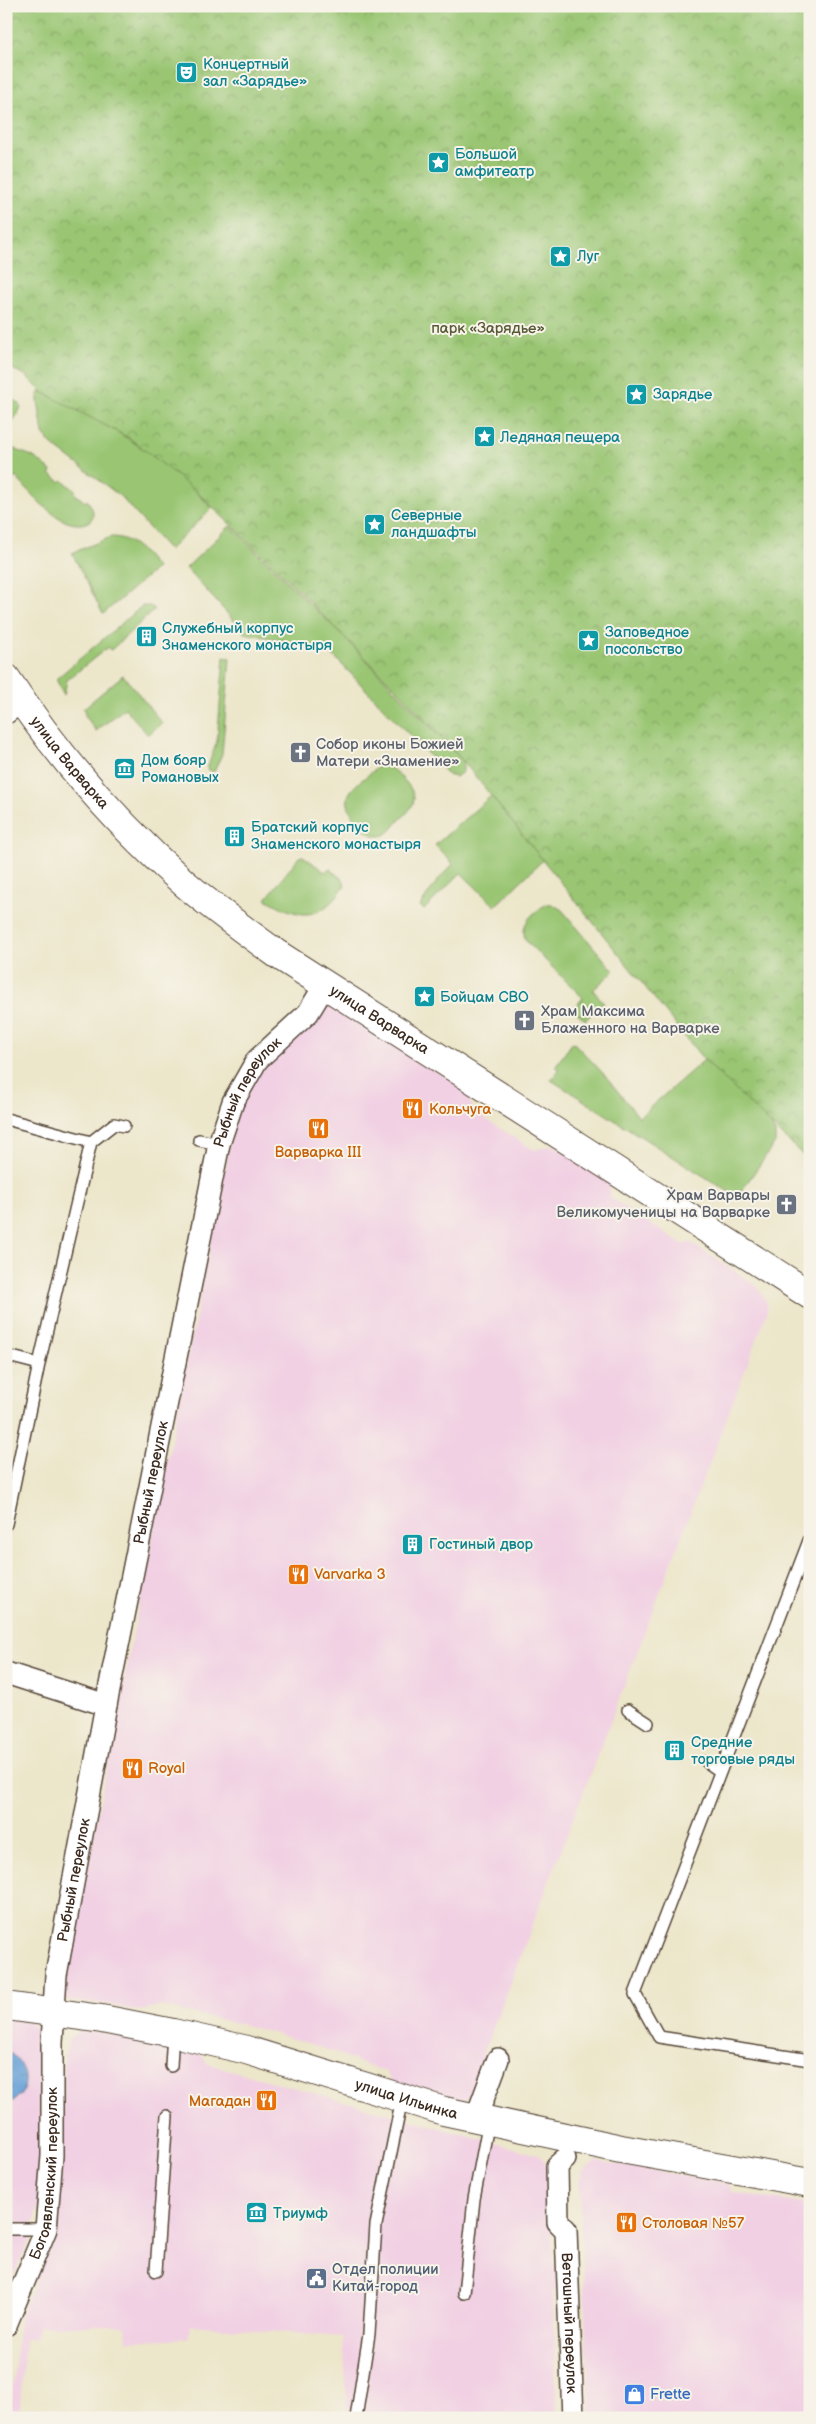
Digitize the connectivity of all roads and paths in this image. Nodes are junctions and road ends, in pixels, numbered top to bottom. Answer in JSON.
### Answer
{"nodes":[{"id":1,"x":6,"y":678,"type":"edge"},
{"id":2,"x":14,"y":707,"type":"edge"},
{"id":3,"x":326,"y":985,"type":"junction"},
{"id":4,"x":6,"y":1119,"type":"edge"},
{"id":5,"x":124,"y":1126,"type":"dead end"},
{"id":6,"x":91,"y":1142,"type":"junction"},
{"id":7,"x":810,"y":1294,"type":"edge"},
{"id":8,"x":12,"y":1357,"type":"dead end"},
{"id":9,"x":39,"y":1364,"type":"junction"},
{"id":10,"x":6,"y":1524,"type":"edge"},
{"id":11,"x":810,"y":1538,"type":"edge"},
{"id":12,"x":6,"y":1673,"type":"edge"},
{"id":13,"x":106,"y":1705,"type":"junction"},
{"id":14,"x":628,"y":1710,"type":"dead end"},
{"id":15,"x":648,"y":1723,"type":"dead end"},
{"id":16,"x":707,"y":1762,"type":"dead end"},
{"id":17,"x":720,"y":1771,"type":"junction"},
{"id":18,"x":6,"y":2006,"type":"edge"},
{"id":19,"x":54,"y":2014,"type":"junction"},
{"id":20,"x":173,"y":2033,"type":"junction"},
{"id":21,"x":498,"y":2060,"type":"dead end"},
{"id":22,"x":810,"y":2060,"type":"edge"},
{"id":23,"x":170,"y":2066,"type":"dead end"},
{"id":24,"x":402,"y":2099,"type":"junction"},
{"id":25,"x":167,"y":2116,"type":"dead end"},
{"id":26,"x":483,"y":2119,"type":"junction"},
{"id":27,"x":565,"y":2148,"type":"junction"},
{"id":28,"x":810,"y":2183,"type":"edge"},
{"id":29,"x":46,"y":2228,"type":"junction"},
{"id":30,"x":6,"y":2229,"type":"edge"},
{"id":31,"x":156,"y":2271,"type":"dead end"},
{"id":32,"x":464,"y":2293,"type":"dead end"},
{"id":33,"x":6,"y":2325,"type":"edge"},
{"id":34,"x":356,"y":2418,"type":"edge"},
{"id":35,"x":573,"y":2418,"type":"edge"}],
"edges":[{"from":1,"to":2,"type":"street","name":"улица Варварка"},
{"from":2,"to":3,"type":"street","name":"улица Варварка"},
{"from":3,"to":7,"type":"street","name":"улица Варварка"},
{"from":3,"to":13,"type":"street","name":"Рыбный переулок"},
{"from":4,"to":6,"type":"lane"},
{"from":5,"to":6,"type":"lane"},
{"from":6,"to":9,"type":"lane"},
{"from":8,"to":9,"type":"lane"},
{"from":9,"to":10,"type":"lane"},
{"from":11,"to":17,"type":"lane"},
{"from":12,"to":13,"type":"street"},
{"from":13,"to":19,"type":"street","name":"Рыбный переулок"},
{"from":14,"to":15,"type":"lane"},
{"from":16,"to":17,"type":"lane"},
{"from":17,"to":22,"type":"lane"},
{"from":18,"to":19,"type":"street","name":"улица Ильинка"},
{"from":19,"to":20,"type":"street","name":"улица Ильинка"},
{"from":19,"to":29,"type":"street","name":"Богоявленский переулок"},
{"from":20,"to":23,"type":"lane"},
{"from":20,"to":24,"type":"street","name":"улица Ильинка"},
{"from":21,"to":26,"type":"street"},
{"from":24,"to":26,"type":"street","name":"улица Ильинка"},
{"from":24,"to":34,"type":"lane"},
{"from":25,"to":31,"type":"lane"},
{"from":26,"to":27,"type":"street","name":"улица Ильинка"},
{"from":26,"to":32,"type":"lane"},
{"from":27,"to":28,"type":"street","name":"улица Ильинка"},
{"from":27,"to":35,"type":"street","name":"Ветошный переулок"},
{"from":29,"to":30,"type":"lane"},
{"from":29,"to":33,"type":"street","name":"Богоявленский переулок"}]}
